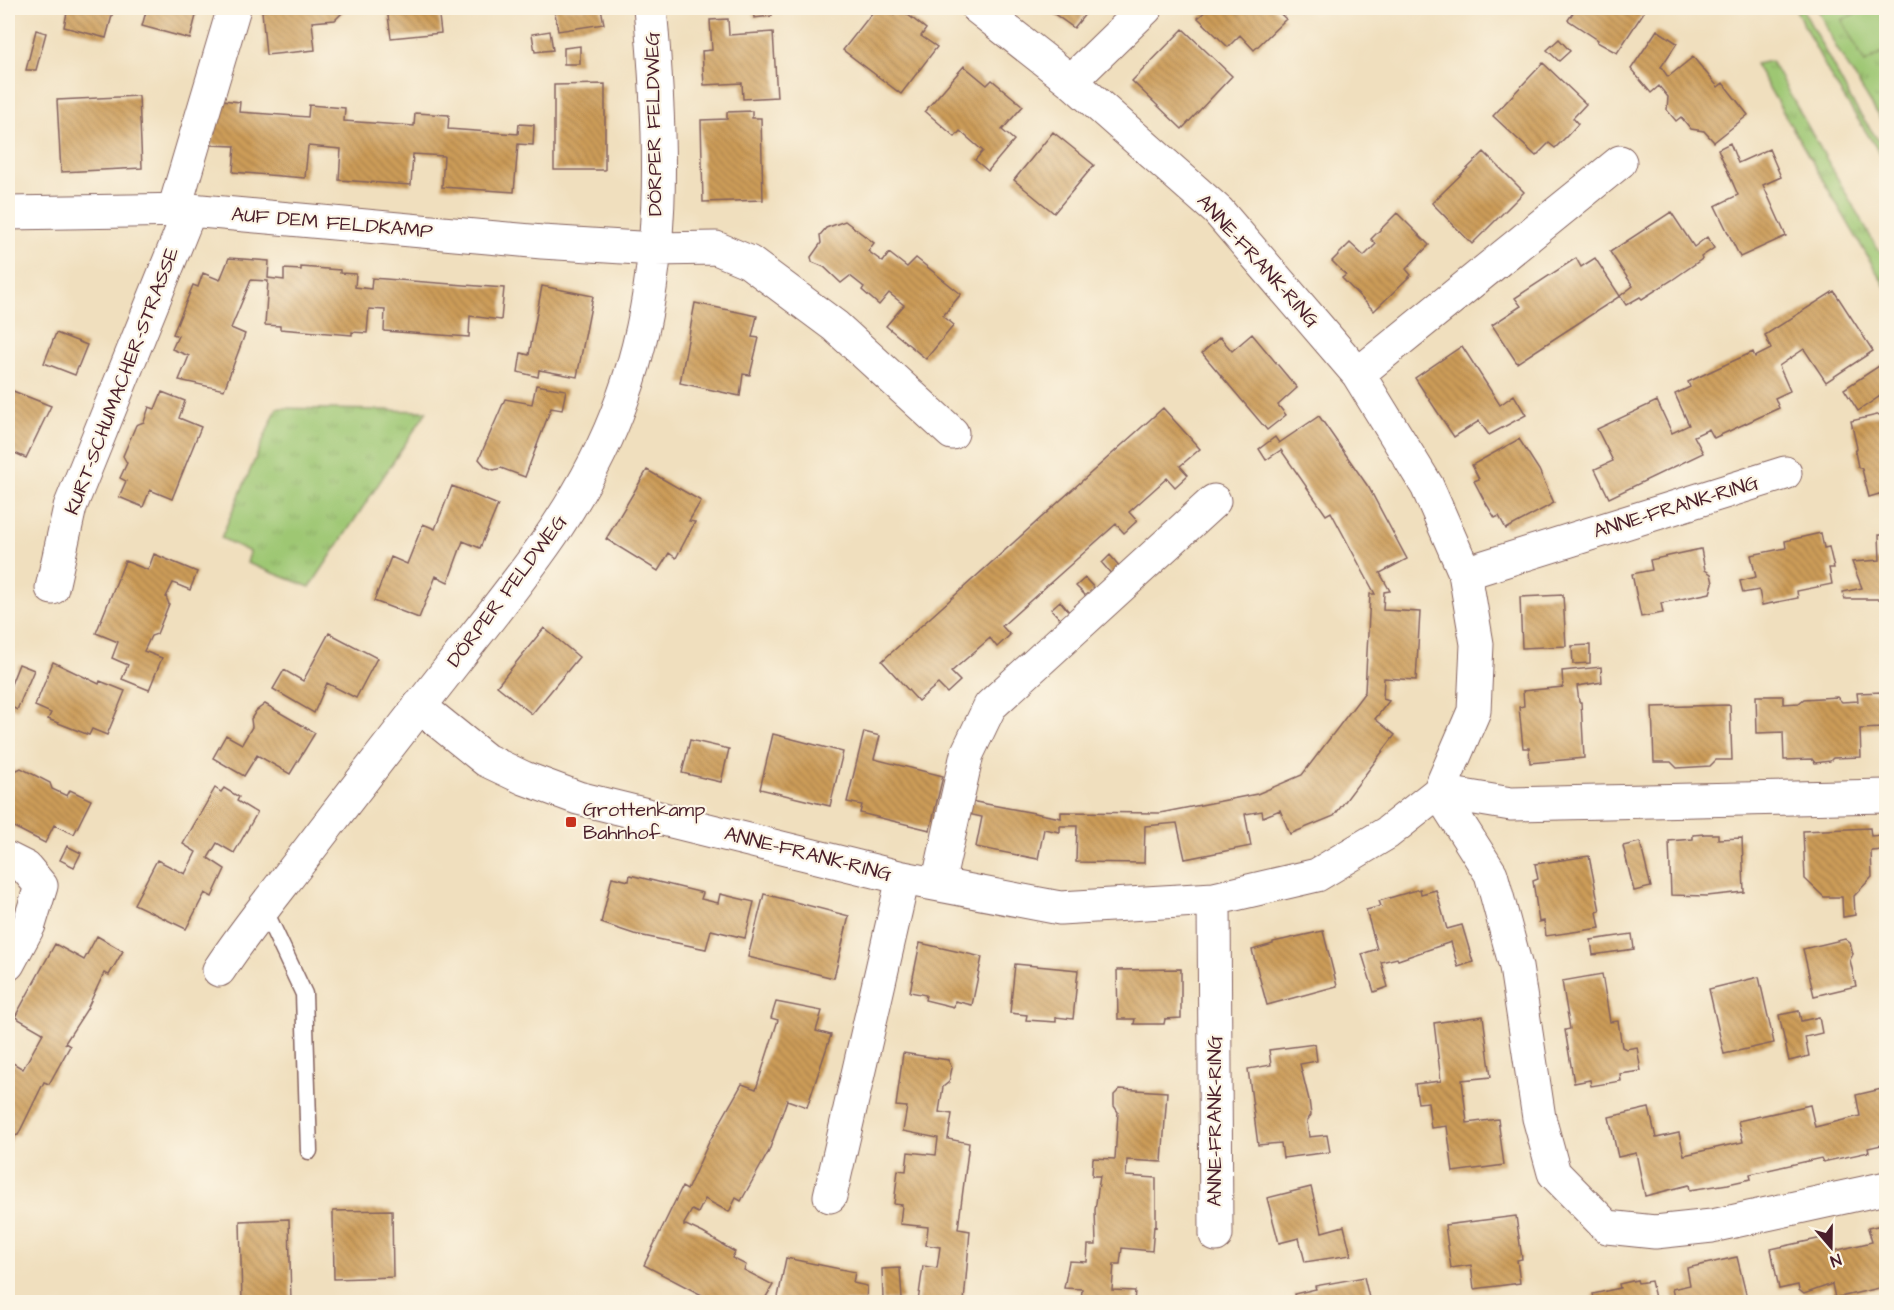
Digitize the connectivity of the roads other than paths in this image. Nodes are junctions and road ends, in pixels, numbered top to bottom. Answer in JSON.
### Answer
{"nodes":[{"id":1,"x":234,"y":8,"type":"edge"},
{"id":2,"x":650,"y":8,"type":"edge"},
{"id":3,"x":978,"y":8,"type":"edge"},
{"id":4,"x":1146,"y":8,"type":"edge"},
{"id":5,"x":1071,"y":81,"type":"junction"},
{"id":6,"x":1620,"y":162,"type":"dead end"},
{"id":7,"x":182,"y":210,"type":"junction"},
{"id":8,"x":8,"y":213,"type":"edge"},
{"id":9,"x":655,"y":249,"type":"junction"},
{"id":10,"x":1358,"y":374,"type":"junction"},
{"id":11,"x":952,"y":433,"type":"dead end"},
{"id":12,"x":1785,"y":473,"type":"dead end"},
{"id":13,"x":1214,"y":501,"type":"dead end"},
{"id":14,"x":1465,"y":573,"type":"junction"},
{"id":15,"x":52,"y":588,"type":"dead end"},
{"id":16,"x":419,"y":706,"type":"junction"},
{"id":17,"x":1439,"y":792,"type":"junction"},
{"id":18,"x":1887,"y":796,"type":"edge"},
{"id":19,"x":8,"y":859,"type":"edge"},
{"id":20,"x":903,"y":878,"type":"junction"},
{"id":21,"x":938,"y":884,"type":"junction"},
{"id":22,"x":1214,"y":899,"type":"junction"},
{"id":23,"x":264,"y":909,"type":"junction"},
{"id":24,"x":8,"y":964,"type":"edge"},
{"id":25,"x":219,"y":970,"type":"dead end"},
{"id":26,"x":309,"y":1151,"type":"dead end"},
{"id":27,"x":1887,"y":1188,"type":"edge"},
{"id":28,"x":830,"y":1196,"type":"dead end"},
{"id":29,"x":1216,"y":1235,"type":"dead end"}],
"edges":[{"from":1,"to":7,"type":"street","name":"KURT-SCHUMACHER-STRASSE"},
{"from":2,"to":9,"type":"street","name":"DÖRPER FELDWEG"},
{"from":3,"to":5,"type":"street","name":"ANNE-FRANK-RING"},
{"from":4,"to":5,"type":"street"},
{"from":5,"to":10,"type":"street","name":"ANNE-FRANK-RING"},
{"from":6,"to":10,"type":"street"},
{"from":7,"to":8,"type":"street","name":"AUF DEM FELDKAMP"},
{"from":7,"to":9,"type":"street","name":"AUF DEM FELDKAMP"},
{"from":7,"to":15,"type":"street","name":"KURT-SCHUMACHER-STRASSE"},
{"from":9,"to":11,"type":"street","name":"AUF DEM FELDKAMP"},
{"from":9,"to":16,"type":"street","name":"DÖRPER FELDWEG"},
{"from":10,"to":14,"type":"street","name":"ANNE-FRANK-RING"},
{"from":12,"to":14,"type":"street","name":"ANNE-FRANK-RING"},
{"from":13,"to":21,"type":"street"},
{"from":14,"to":17,"type":"street","name":"ANNE-FRANK-RING"},
{"from":16,"to":20,"type":"street","name":"ANNE-FRANK-RING"},
{"from":16,"to":23,"type":"street","name":"DÖRPER FELDWEG"},
{"from":17,"to":18,"type":"street"},
{"from":17,"to":22,"type":"street","name":"ANNE-FRANK-RING"},
{"from":17,"to":27,"type":"street"},
{"from":19,"to":24,"type":"street"},
{"from":20,"to":21,"type":"street","name":"ANNE-FRANK-RING"},
{"from":20,"to":28,"type":"street","name":"ANNE-FRANK-RING"},
{"from":21,"to":22,"type":"street","name":"ANNE-FRANK-RING"},
{"from":22,"to":29,"type":"street","name":"ANNE-FRANK-RING"},
{"from":23,"to":25,"type":"street","name":"DÖRPER FELDWEG"},
{"from":23,"to":26,"type":"lane"}]}
